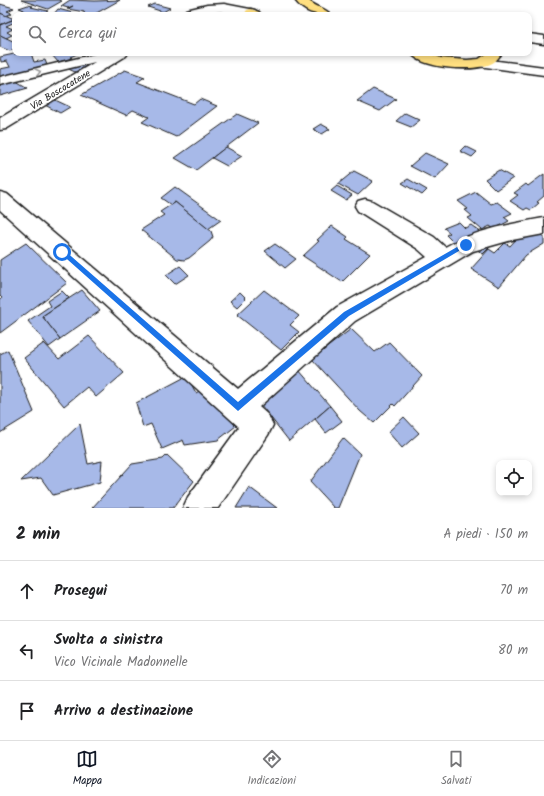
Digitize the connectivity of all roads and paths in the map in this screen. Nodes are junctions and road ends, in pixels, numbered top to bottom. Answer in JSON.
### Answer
{"nodes":[{"id":1,"x":213,"y":0,"type":"edge"},
{"id":2,"x":237,"y":0,"type":"edge"},
{"id":3,"x":301,"y":0,"type":"edge"},
{"id":4,"x":224,"y":4,"type":"edge"},
{"id":5,"x":192,"y":12,"type":"edge"},
{"id":6,"x":196,"y":12,"type":"edge"},
{"id":7,"x":247,"y":12,"type":"edge"},
{"id":8,"x":250,"y":12,"type":"edge"},
{"id":9,"x":318,"y":12,"type":"edge"},
{"id":10,"x":532,"y":38,"type":"edge"},
{"id":11,"x":544,"y":40,"type":"edge"},
{"id":12,"x":102,"y":56,"type":"edge"},
{"id":13,"x":116,"y":56,"type":"edge"},
{"id":14,"x":424,"y":56,"type":"edge"},
{"id":15,"x":494,"y":56,"type":"edge"},
{"id":16,"x":504,"y":56,"type":"edge"},
{"id":17,"x":482,"y":63,"type":"junction"},
{"id":18,"x":540,"y":70,"type":"edge"},
{"id":19,"x":0,"y":81,"type":"edge"},
{"id":20,"x":0,"y":125,"type":"edge"},
{"id":21,"x":0,"y":199,"type":"edge"},
{"id":22,"x":365,"y":206,"type":"dead end"},
{"id":23,"x":544,"y":226,"type":"edge"},
{"id":24,"x":443,"y":258,"type":"junction"},
{"id":25,"x":238,"y":407,"type":"junction"},
{"id":26,"x":199,"y":508,"type":"edge"}],
"edges":[{"from":1,"to":5,"type":"street"},
{"from":2,"to":8,"type":"street"},
{"from":3,"to":9,"type":"main road"},
{"from":4,"to":6,"type":"street"},
{"from":4,"to":7,"type":"street"},
{"from":10,"to":11,"type":"street"},
{"from":19,"to":12,"type":"street","one_way":true},
{"from":13,"to":20,"type":"street","name":"Via Boscocatene"},
{"from":14,"to":17,"type":"main road"},
{"from":15,"to":17,"type":"main road"},
{"from":16,"to":18,"type":"street"},
{"from":17,"to":18,"type":"street"},
{"from":21,"to":25,"type":"street"},
{"from":22,"to":24,"type":"street"},
{"from":23,"to":24,"type":"street"},
{"from":24,"to":25,"type":"street"},
{"from":25,"to":26,"type":"street"}]}
